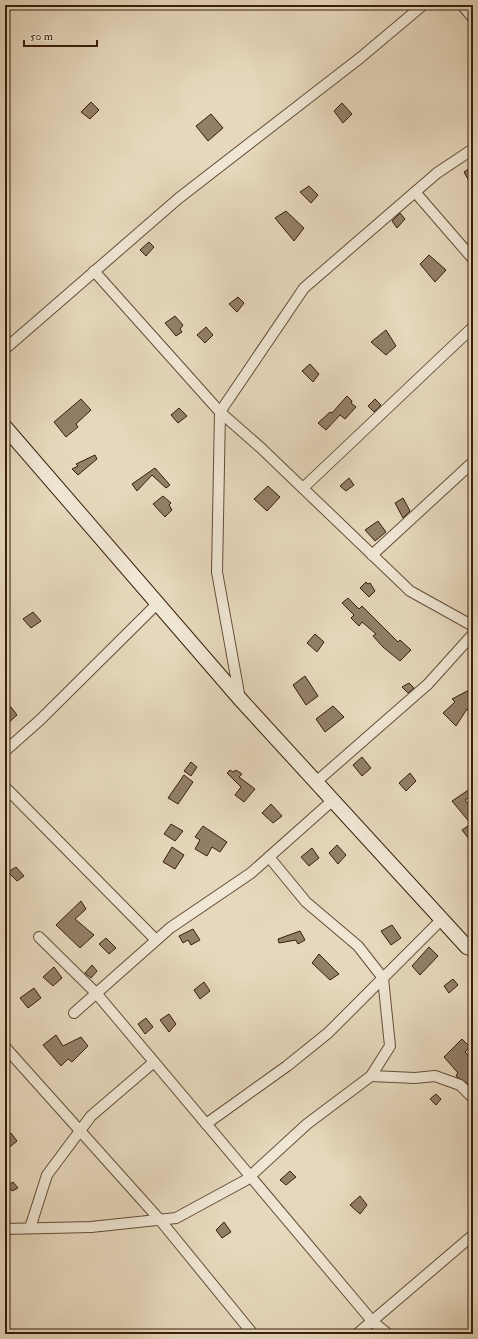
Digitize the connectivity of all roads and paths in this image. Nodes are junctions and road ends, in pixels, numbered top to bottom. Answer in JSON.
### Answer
{"nodes":[{"id":1,"x":423,"y":5,"type":"edge"},
{"id":2,"x":462,"y":5,"type":"edge"},
{"id":3,"x":473,"y":18,"type":"edge"},
{"id":4,"x":473,"y":149,"type":"edge"},
{"id":5,"x":415,"y":192,"type":"junction"},
{"id":6,"x":473,"y":259,"type":"edge"},
{"id":7,"x":94,"y":271,"type":"junction"},
{"id":8,"x":473,"y":327,"type":"edge"},
{"id":9,"x":5,"y":349,"type":"edge"},
{"id":10,"x":220,"y":412,"type":"junction"},
{"id":11,"x":5,"y":427,"type":"edge"},
{"id":12,"x":473,"y":462,"type":"edge"},
{"id":13,"x":303,"y":488,"type":"junction"},
{"id":14,"x":372,"y":555,"type":"junction"},
{"id":15,"x":158,"y":603,"type":"junction"},
{"id":16,"x":473,"y":626,"type":"edge"},
{"id":17,"x":473,"y":634,"type":"edge"},
{"id":18,"x":240,"y":699,"type":"junction"},
{"id":19,"x":5,"y":751,"type":"edge"},
{"id":20,"x":316,"y":782,"type":"junction"},
{"id":21,"x":5,"y":787,"type":"edge"},
{"id":22,"x":333,"y":800,"type":"junction"},
{"id":23,"x":269,"y":857,"type":"junction"},
{"id":24,"x":442,"y":919,"type":"junction"},
{"id":25,"x":39,"y":937,"type":"dead end"},
{"id":26,"x":156,"y":940,"type":"junction"},
{"id":27,"x":473,"y":949,"type":"edge"},
{"id":28,"x":383,"y":978,"type":"junction"},
{"id":29,"x":96,"y":993,"type":"junction"},
{"id":30,"x":74,"y":1013,"type":"dead end"},
{"id":31,"x":5,"y":1047,"type":"edge"},
{"id":32,"x":154,"y":1062,"type":"junction"},
{"id":33,"x":371,"y":1076,"type":"junction"},
{"id":34,"x":473,"y":1098,"type":"edge"},
{"id":35,"x":206,"y":1124,"type":"junction"},
{"id":36,"x":80,"y":1131,"type":"junction"},
{"id":37,"x":250,"y":1176,"type":"junction"},
{"id":38,"x":160,"y":1220,"type":"junction"},
{"id":39,"x":30,"y":1228,"type":"junction"},
{"id":40,"x":5,"y":1229,"type":"edge"},
{"id":41,"x":473,"y":1235,"type":"edge"},
{"id":42,"x":373,"y":1322,"type":"junction"},
{"id":43,"x":253,"y":1334,"type":"edge"},
{"id":44,"x":357,"y":1334,"type":"edge"},
{"id":45,"x":388,"y":1334,"type":"edge"}],
"edges":[{"from":1,"to":7,"type":"street"},
{"from":2,"to":3,"type":"street"},
{"from":4,"to":5,"type":"street"},
{"from":5,"to":6,"type":"street"},
{"from":5,"to":10,"type":"street"},
{"from":7,"to":9,"type":"street"},
{"from":7,"to":10,"type":"street"},
{"from":8,"to":13,"type":"street"},
{"from":10,"to":13,"type":"street"},
{"from":10,"to":18,"type":"street"},
{"from":11,"to":15,"type":"main road"},
{"from":12,"to":14,"type":"street"},
{"from":13,"to":14,"type":"street"},
{"from":14,"to":16,"type":"street"},
{"from":15,"to":18,"type":"main road"},
{"from":15,"to":19,"type":"street"},
{"from":17,"to":20,"type":"street"},
{"from":18,"to":20,"type":"main road"},
{"from":20,"to":22,"type":"main road"},
{"from":21,"to":26,"type":"street"},
{"from":22,"to":23,"type":"street"},
{"from":22,"to":24,"type":"main road"},
{"from":23,"to":26,"type":"street"},
{"from":23,"to":28,"type":"street"},
{"from":24,"to":27,"type":"main road"},
{"from":24,"to":28,"type":"street"},
{"from":25,"to":29,"type":"street"},
{"from":26,"to":29,"type":"street"},
{"from":28,"to":33,"type":"street"},
{"from":28,"to":35,"type":"street"},
{"from":29,"to":30,"type":"street"},
{"from":29,"to":32,"type":"street"},
{"from":31,"to":36,"type":"street"},
{"from":32,"to":35,"type":"street"},
{"from":32,"to":36,"type":"street"},
{"from":33,"to":34,"type":"street"},
{"from":33,"to":37,"type":"street"},
{"from":35,"to":37,"type":"street"},
{"from":36,"to":38,"type":"street"},
{"from":36,"to":39,"type":"street"},
{"from":37,"to":38,"type":"street"},
{"from":37,"to":42,"type":"street"},
{"from":38,"to":39,"type":"street"},
{"from":38,"to":43,"type":"street"},
{"from":39,"to":40,"type":"street"},
{"from":41,"to":42,"type":"street"},
{"from":42,"to":44,"type":"street"},
{"from":42,"to":45,"type":"street"}]}
